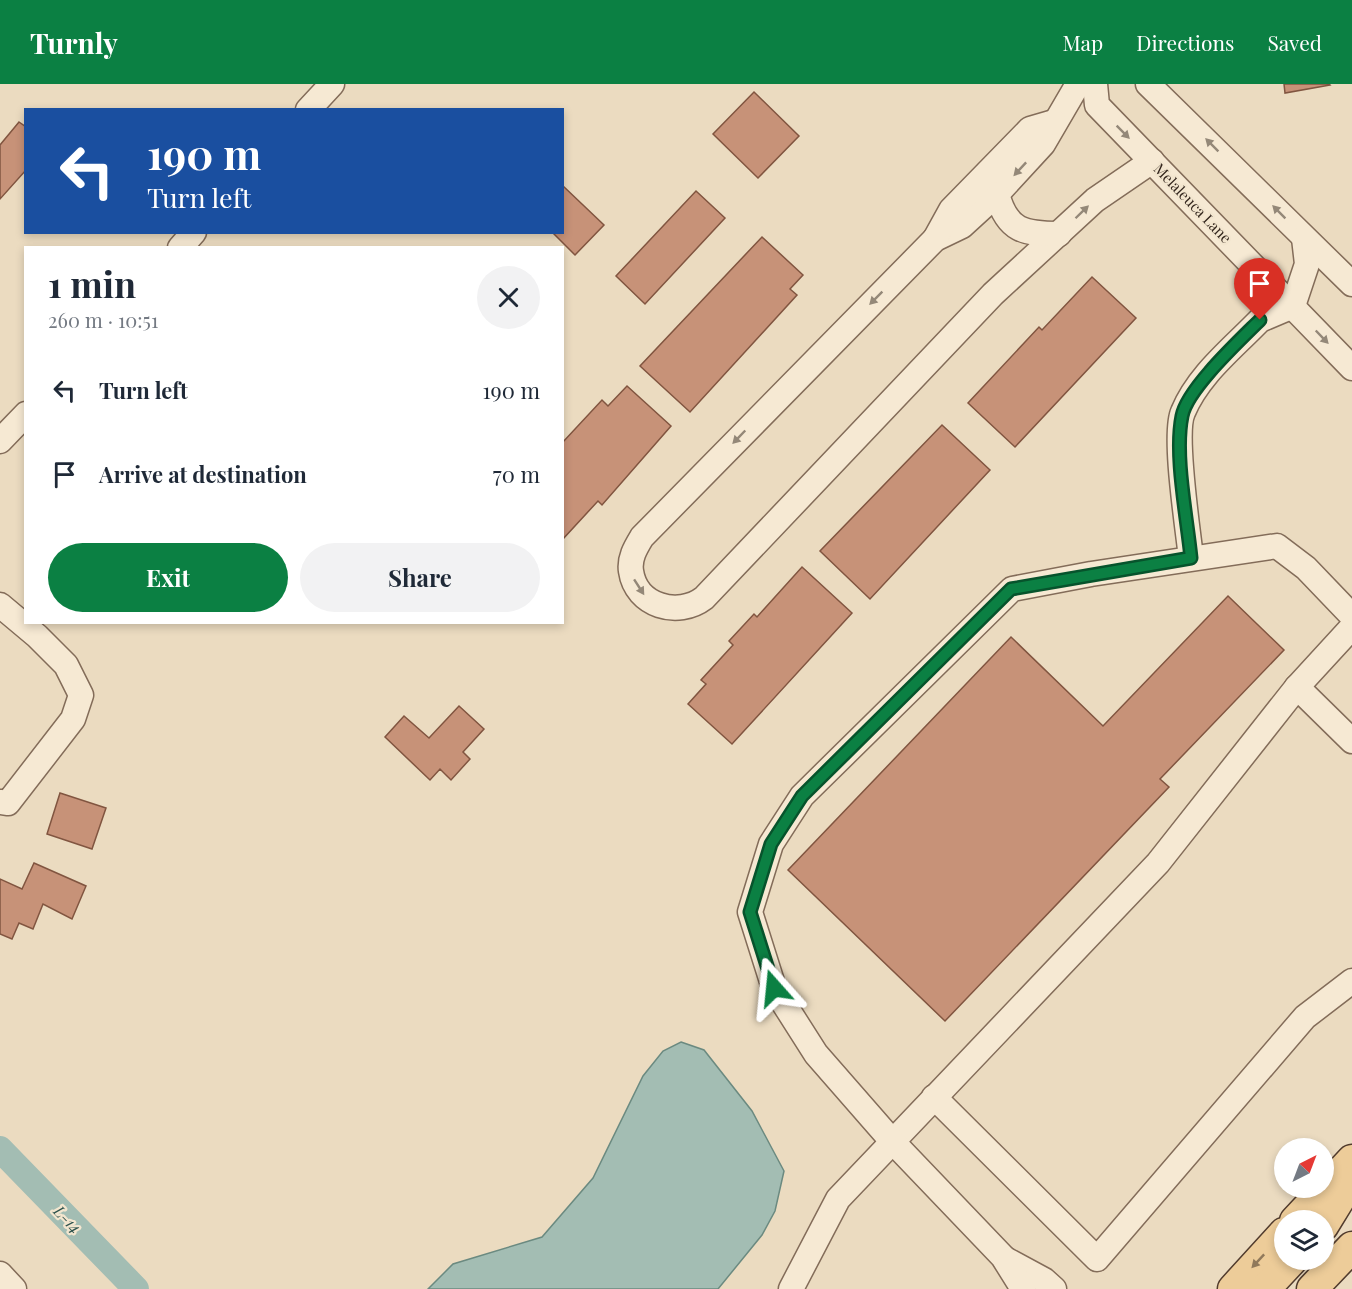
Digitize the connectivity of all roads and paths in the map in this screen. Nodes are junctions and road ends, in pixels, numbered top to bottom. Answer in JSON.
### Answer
{"nodes":[{"id":1,"x":332,"y":84,"type":"edge"},
{"id":2,"x":1078,"y":84,"type":"edge"},
{"id":3,"x":1095,"y":84,"type":"edge"},
{"id":4,"x":1148,"y":84,"type":"edge"},
{"id":5,"x":310,"y":108,"type":"edge"},
{"id":6,"x":1054,"y":122,"type":"junction"},
{"id":7,"x":1152,"y":161,"type":"junction"},
{"id":8,"x":997,"y":194,"type":"junction"},
{"id":9,"x":192,"y":234,"type":"edge"},
{"id":10,"x":1059,"y":234,"type":"junction"},
{"id":11,"x":1304,"y":237,"type":"junction"},
{"id":12,"x":935,"y":239,"type":"junction"},
{"id":13,"x":182,"y":246,"type":"edge"},
{"id":14,"x":1352,"y":284,"type":"edge"},
{"id":15,"x":1293,"y":306,"type":"junction"},
{"id":16,"x":1352,"y":368,"type":"edge"},
{"id":17,"x":24,"y":416,"type":"edge"},
{"id":18,"x":0,"y":441,"type":"edge"},
{"id":19,"x":1191,"y":558,"type":"junction"},
{"id":20,"x":0,"y":605,"type":"edge"},
{"id":21,"x":1352,"y":616,"type":"edge"},
{"id":22,"x":1352,"y":627,"type":"edge"},
{"id":23,"x":1297,"y":687,"type":"junction"},
{"id":24,"x":1352,"y":741,"type":"edge"},
{"id":25,"x":0,"y":802,"type":"edge"},
{"id":26,"x":1352,"y":981,"type":"edge"},
{"id":27,"x":934,"y":1097,"type":"junction"},
{"id":28,"x":892,"y":1141,"type":"junction"},
{"id":29,"x":1352,"y":1160,"type":"edge"},
{"id":30,"x":1352,"y":1179,"type":"edge"},
{"id":31,"x":1306,"y":1210,"type":"edge"},
{"id":32,"x":1333,"y":1210,"type":"edge"},
{"id":33,"x":1274,"y":1244,"type":"edge"},
{"id":34,"x":1352,"y":1247,"type":"edge"},
{"id":35,"x":1003,"y":1257,"type":"junction"},
{"id":36,"x":1283,"y":1270,"type":"edge"},
{"id":37,"x":0,"y":1274,"type":"edge"},
{"id":38,"x":15,"y":1289,"type":"edge"},
{"id":39,"x":791,"y":1289,"type":"edge"},
{"id":40,"x":1023,"y":1289,"type":"edge"},
{"id":41,"x":1054,"y":1289,"type":"edge"},
{"id":42,"x":1233,"y":1289,"type":"edge"},
{"id":43,"x":1265,"y":1289,"type":"edge"},
{"id":44,"x":1312,"y":1289,"type":"edge"}],
"edges":[{"from":1,"to":5,"type":"street"},
{"from":2,"to":6,"type":"street"},
{"from":3,"to":7,"type":"street","name":"Melaleuca Lane","one_way":true},
{"from":11,"to":4,"type":"street","one_way":true},
{"from":6,"to":8,"type":"street","one_way":true},
{"from":6,"to":12,"type":"street"},
{"from":10,"to":7,"type":"street","one_way":true},
{"from":7,"to":15,"type":"street","name":"Melaleuca Lane"},
{"from":8,"to":10,"type":"street"},
{"from":8,"to":12,"type":"street"},
{"from":9,"to":13,"type":"street"},
{"from":12,"to":10,"type":"street","one_way":true},
{"from":11,"to":14,"type":"street"},
{"from":11,"to":15,"type":"street"},
{"from":15,"to":16,"type":"street","name":"Melaleuca Lane","one_way":true},
{"from":15,"to":19,"type":"street"},
{"from":17,"to":18,"type":"street"},
{"from":19,"to":21,"type":"street"},
{"from":19,"to":28,"type":"street"},
{"from":20,"to":25,"type":"street"},
{"from":22,"to":23,"type":"street"},
{"from":23,"to":24,"type":"street"},
{"from":23,"to":27,"type":"street"},
{"from":26,"to":27,"type":"street"},
{"from":27,"to":28,"type":"street"},
{"from":28,"to":35,"type":"street"},
{"from":28,"to":39,"type":"street"},
{"from":29,"to":31,"type":"main road"},
{"from":30,"to":32,"type":"main road"},
{"from":33,"to":42,"type":"main road","one_way":true},
{"from":34,"to":44,"type":"main road"},
{"from":35,"to":40,"type":"street"},
{"from":35,"to":41,"type":"street"},
{"from":36,"to":43,"type":"main road"},
{"from":37,"to":38,"type":"street"}]}
